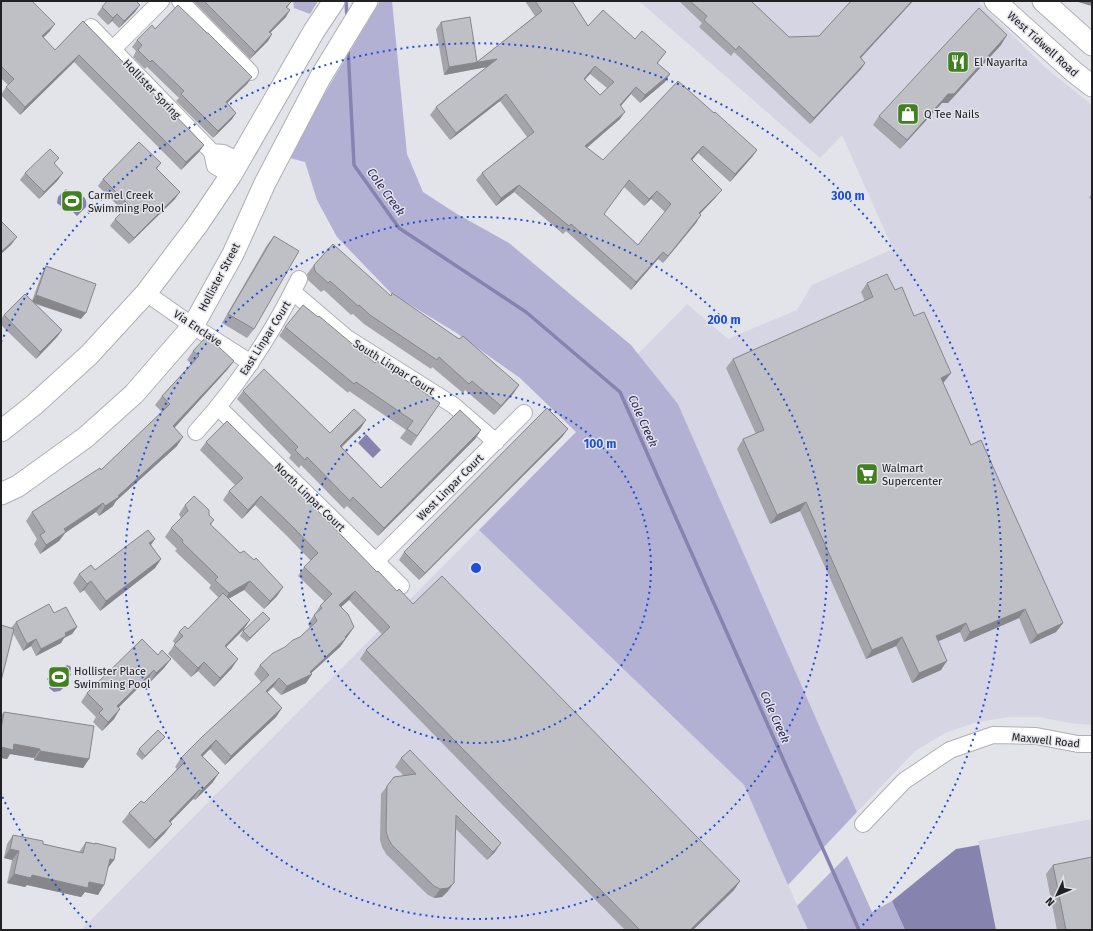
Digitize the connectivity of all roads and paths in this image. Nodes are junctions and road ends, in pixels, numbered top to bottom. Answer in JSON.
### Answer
{"nodes":[{"id":1,"x":161,"y":1,"type":"edge"},
{"id":2,"x":180,"y":1,"type":"edge"},
{"id":3,"x":334,"y":1,"type":"edge"},
{"id":4,"x":367,"y":1,"type":"edge"},
{"id":5,"x":995,"y":1,"type":"edge"},
{"id":6,"x":1043,"y":1,"type":"edge"},
{"id":7,"x":91,"y":27,"type":"edge"},
{"id":8,"x":1092,"y":44,"type":"edge"},
{"id":9,"x":113,"y":49,"type":"junction"},
{"id":10,"x":1092,"y":51,"type":"edge"},
{"id":11,"x":250,"y":72,"type":"dead end"},
{"id":12,"x":1074,"y":72,"type":"junction"},
{"id":13,"x":1092,"y":86,"type":"edge"},
{"id":14,"x":235,"y":168,"type":"junction"},
{"id":15,"x":296,"y":285,"type":"joint"},
{"id":16,"x":146,"y":293,"type":"junction"},
{"id":17,"x":193,"y":326,"type":"junction"},
{"id":18,"x":251,"y":363,"type":"junction"},
{"id":19,"x":218,"y":407,"type":"junction"},
{"id":20,"x":524,"y":413,"type":"dead end"},
{"id":21,"x":1,"y":431,"type":"edge"},
{"id":22,"x":196,"y":432,"type":"dead end"},
{"id":23,"x":496,"y":442,"type":"junction"},
{"id":24,"x":1,"y":494,"type":"edge"},
{"id":25,"x":376,"y":561,"type":"junction"},
{"id":26,"x":401,"y":586,"type":"dead end"},
{"id":27,"x":1092,"y":744,"type":"edge"},
{"id":28,"x":863,"y":824,"type":"dead end"}],
"edges":[{"from":1,"to":9,"type":"street"},
{"from":2,"to":11,"type":"street"},
{"from":3,"to":14,"type":"main road"},
{"from":4,"to":17,"type":"main road","name":"Hollister Street"},
{"from":5,"to":12,"type":"main road","name":"West Tidwell Road"},
{"from":6,"to":8,"type":"main road"},
{"from":7,"to":9,"type":"street","name":"Hollister Spring"},
{"from":9,"to":14,"type":"street","name":"Hollister Spring"},
{"from":10,"to":12,"type":"main road"},
{"from":12,"to":13,"type":"main road","name":"West Tidwell Road"},
{"from":14,"to":16,"type":"main road"},
{"from":15,"to":18,"type":"street","name":"East Linpar Court"},
{"from":15,"to":23,"type":"street","name":"South Linpar Court"},
{"from":16,"to":17,"type":"street","name":"Via Enclave"},
{"from":16,"to":21,"type":"main road"},
{"from":17,"to":18,"type":"street","name":"Via Enclave"},
{"from":17,"to":24,"type":"main road","name":"Hollister Street"},
{"from":18,"to":19,"type":"street","name":"East Linpar Court"},
{"from":19,"to":22,"type":"street","name":"East Linpar Court"},
{"from":19,"to":25,"type":"street","name":"North Linpar Court"},
{"from":20,"to":23,"type":"street","name":"West Linpar Court"},
{"from":23,"to":25,"type":"street","name":"West Linpar Court"},
{"from":25,"to":26,"type":"street","name":"North Linpar Court"},
{"from":27,"to":28,"type":"street","name":"Maxwell Road"}]}
